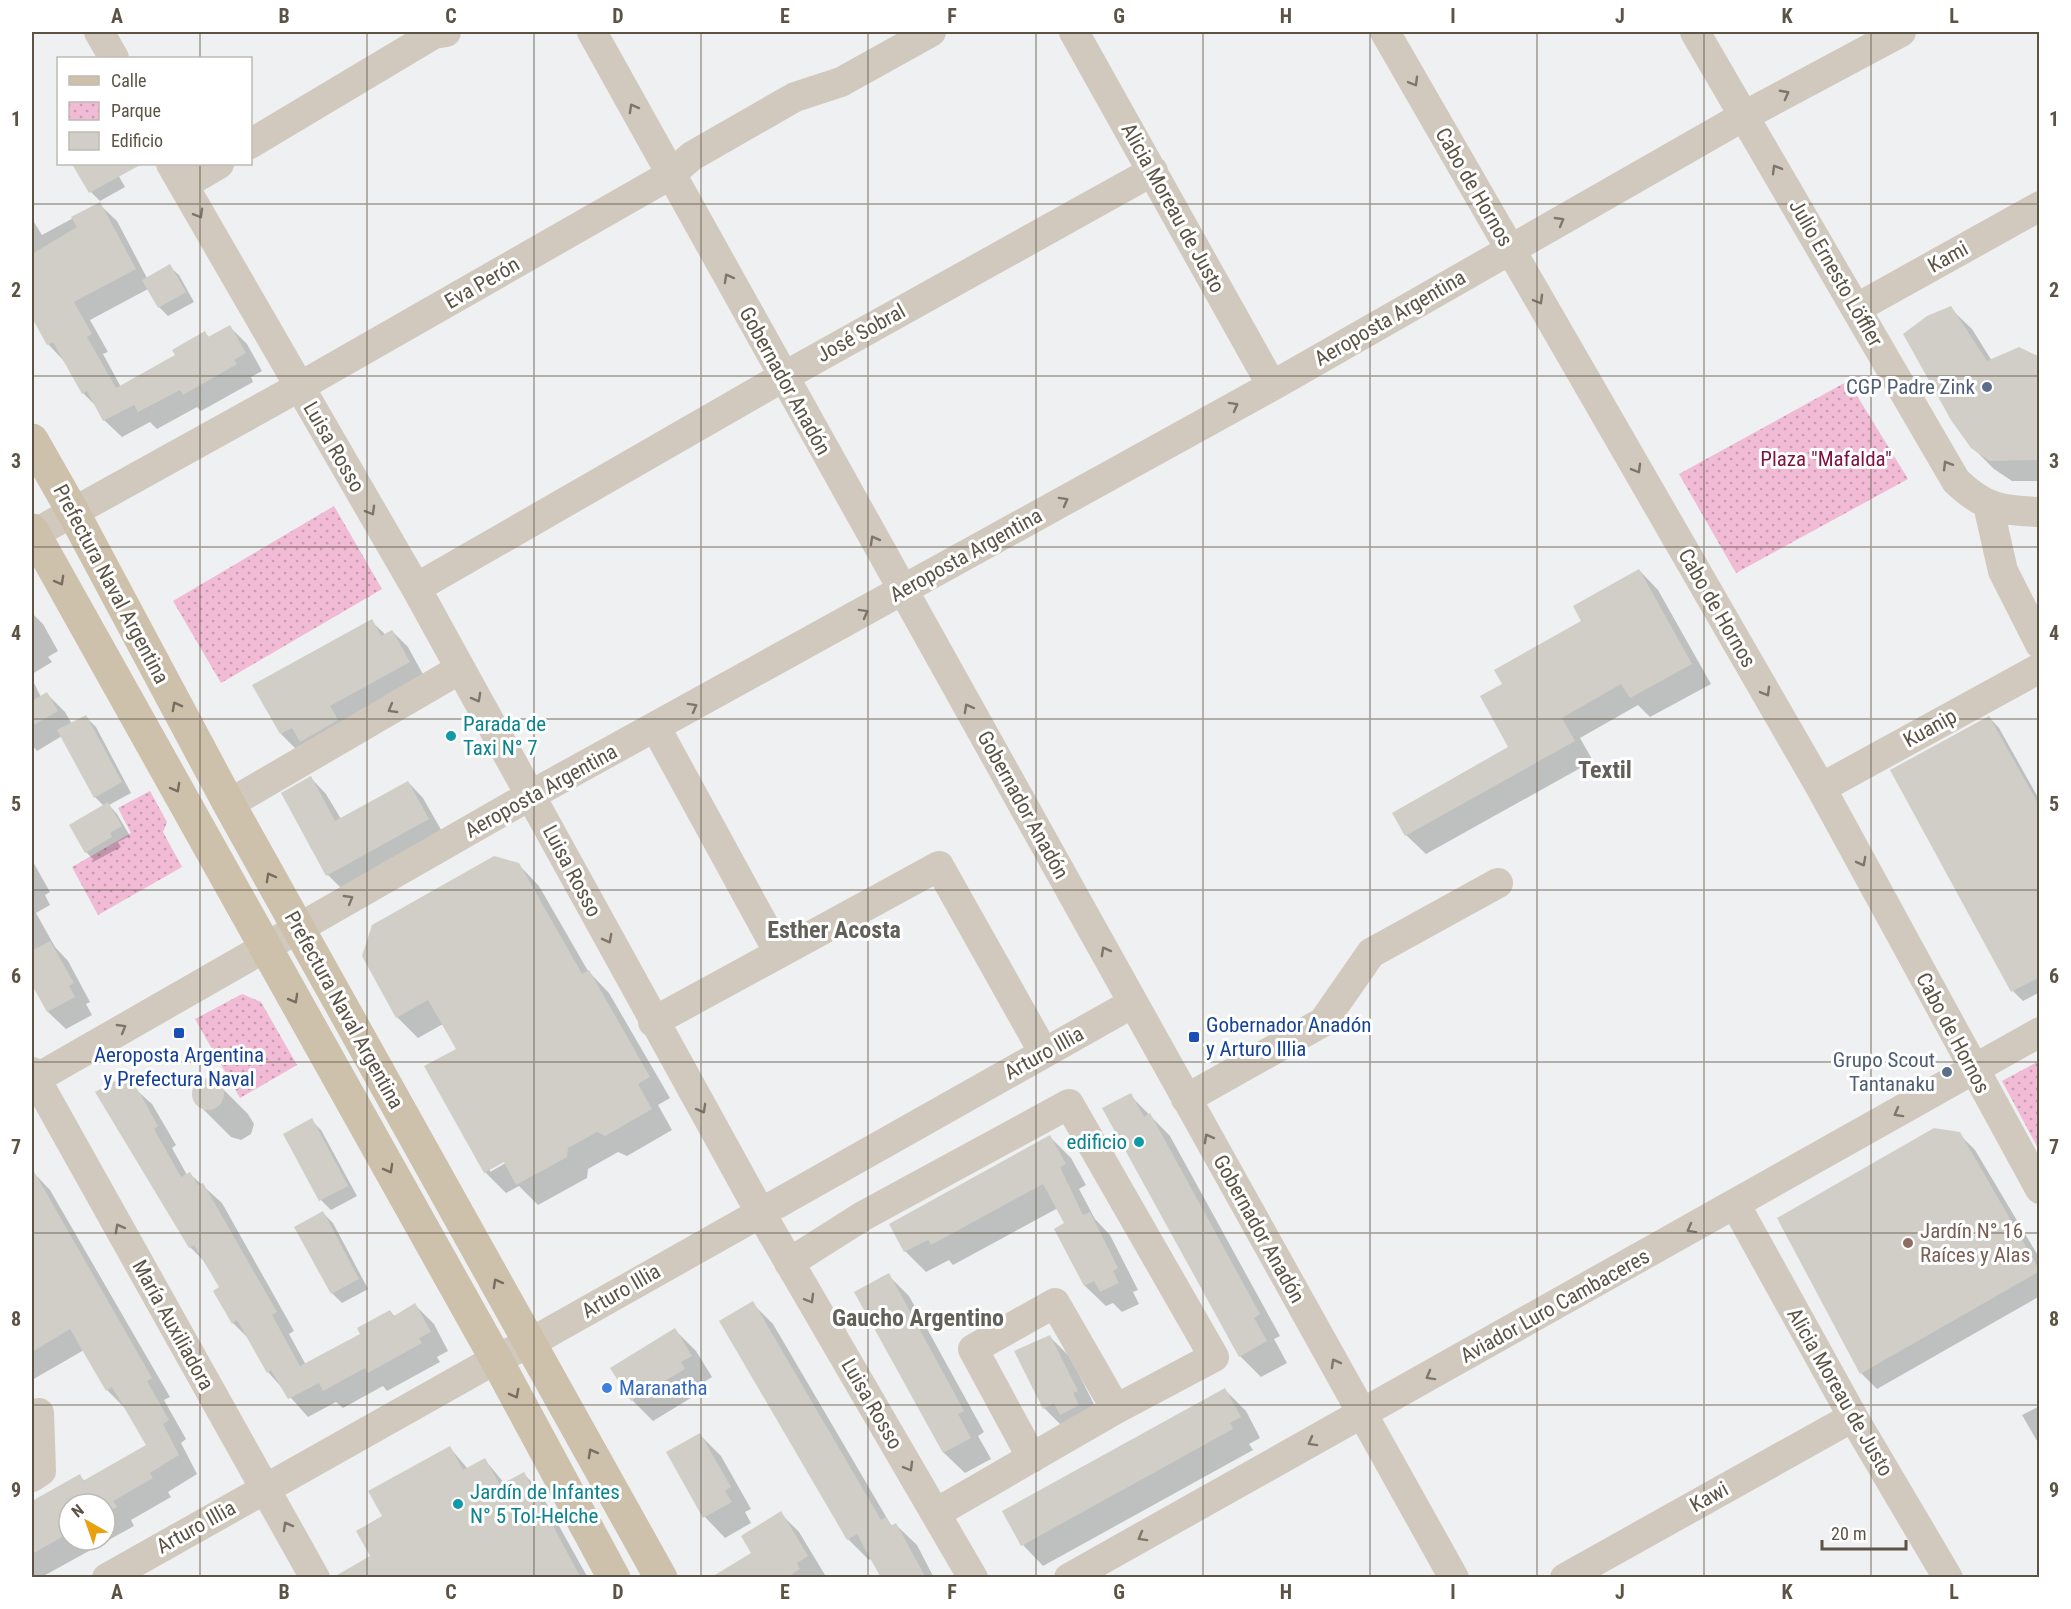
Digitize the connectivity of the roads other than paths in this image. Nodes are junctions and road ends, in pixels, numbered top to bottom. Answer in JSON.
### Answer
{"nodes":[{"id":1,"x":99,"y":32,"type":"edge"},
{"id":2,"x":446,"y":32,"type":"edge"},
{"id":3,"x":592,"y":32,"type":"edge"},
{"id":4,"x":931,"y":32,"type":"edge"},
{"id":5,"x":1074,"y":32,"type":"edge"},
{"id":6,"x":1385,"y":32,"type":"edge"},
{"id":7,"x":1695,"y":32,"type":"edge"},
{"id":8,"x":1901,"y":32,"type":"edge"},
{"id":9,"x":113,"y":57,"type":"edge"},
{"id":10,"x":1744,"y":116,"type":"junction"},
{"id":11,"x":252,"y":143,"type":"edge"},
{"id":12,"x":215,"y":165,"type":"edge"},
{"id":13,"x":1153,"y":171,"type":"junction"},
{"id":14,"x":177,"y":174,"type":"edge"},
{"id":15,"x":670,"y":175,"type":"junction"},
{"id":16,"x":2040,"y":206,"type":"edge"},
{"id":17,"x":1509,"y":250,"type":"junction"},
{"id":18,"x":1857,"y":308,"type":"junction"},
{"id":19,"x":783,"y":377,"type":"junction"},
{"id":20,"x":1272,"y":386,"type":"junction"},
{"id":21,"x":299,"y":387,"type":"junction"},
{"id":22,"x":32,"y":440,"type":"edge"},
{"id":23,"x":1988,"y":506,"type":"junction"},
{"id":24,"x":73,"y":512,"type":"junction"},
{"id":25,"x":2040,"y":512,"type":"edge"},
{"id":26,"x":32,"y":533,"type":"edge"},
{"id":27,"x":416,"y":588,"type":"junction"},
{"id":28,"x":903,"y":591,"type":"junction"},
{"id":29,"x":2040,"y":644,"type":"edge"},
{"id":30,"x":2040,"y":668,"type":"edge"},
{"id":31,"x":460,"y":669,"type":"junction"},
{"id":32,"x":656,"y":728,"type":"junction"},
{"id":33,"x":1821,"y":788,"type":"junction"},
{"id":34,"x":531,"y":795,"type":"junction"},
{"id":35,"x":229,"y":804,"type":"junction"},
{"id":36,"x":1498,"y":883,"type":"dead end"},
{"id":37,"x":299,"y":928,"type":"junction"},
{"id":38,"x":266,"y":948,"type":"junction"},
{"id":39,"x":779,"y":953,"type":"junction"},
{"id":40,"x":1133,"y":1002,"type":"junction"},
{"id":41,"x":653,"y":1022,"type":"junction"},
{"id":42,"x":2040,"y":1032,"type":"edge"},
{"id":43,"x":1044,"y":1053,"type":"junction"},
{"id":44,"x":1973,"y":1070,"type":"junction"},
{"id":45,"x":33,"y":1077,"type":"edge"},
{"id":46,"x":1186,"y":1100,"type":"junction"},
{"id":47,"x":2040,"y":1190,"type":"edge"},
{"id":48,"x":1735,"y":1204,"type":"junction"},
{"id":49,"x":760,"y":1212,"type":"junction"},
{"id":50,"x":789,"y":1263,"type":"junction"},
{"id":51,"x":531,"y":1343,"type":"junction"},
{"id":52,"x":496,"y":1359,"type":"junction"},
{"id":53,"x":1116,"y":1409,"type":"junction"},
{"id":54,"x":39,"y":1413,"type":"dead end"},
{"id":55,"x":1363,"y":1414,"type":"junction"},
{"id":56,"x":1853,"y":1417,"type":"junction"},
{"id":57,"x":1032,"y":1458,"type":"junction"},
{"id":58,"x":32,"y":1477,"type":"edge"},
{"id":59,"x":265,"y":1488,"type":"junction"},
{"id":60,"x":936,"y":1513,"type":"junction"},
{"id":61,"x":107,"y":1578,"type":"edge"},
{"id":62,"x":315,"y":1578,"type":"edge"},
{"id":63,"x":614,"y":1578,"type":"edge"},
{"id":64,"x":661,"y":1578,"type":"edge"},
{"id":65,"x":973,"y":1578,"type":"edge"},
{"id":66,"x":1069,"y":1578,"type":"edge"},
{"id":67,"x":1454,"y":1578,"type":"edge"},
{"id":68,"x":1565,"y":1578,"type":"edge"},
{"id":69,"x":1948,"y":1578,"type":"edge"}],
"edges":[{"from":1,"to":9,"type":"street"},
{"from":2,"to":11,"type":"street"},
{"from":15,"to":3,"type":"street","name":"Gobernador Anadón","one_way":true},
{"from":4,"to":15,"type":"street","name":"Eva Perón"},
{"from":5,"to":13,"type":"street","name":"Alicia Moreau de Justo"},
{"from":6,"to":17,"type":"street","name":"Cabo de Hornos","one_way":true},
{"from":7,"to":10,"type":"street","name":"Julio Ernesto Löffler"},
{"from":10,"to":8,"type":"street","name":"Aeroposta Argentina","one_way":true},
{"from":17,"to":10,"type":"street","name":"Aeroposta Argentina","one_way":true},
{"from":18,"to":10,"type":"street","name":"Julio Ernesto Löffler","one_way":true},
{"from":12,"to":14,"type":"street"},
{"from":13,"to":19,"type":"street","name":"José Sobral"},
{"from":13,"to":20,"type":"street","name":"Alicia Moreau de Justo"},
{"from":14,"to":21,"type":"street","name":"Luisa Rosso","one_way":true},
{"from":19,"to":15,"type":"street","name":"Gobernador Anadón","one_way":true},
{"from":15,"to":21,"type":"street","name":"Eva Perón"},
{"from":16,"to":18,"type":"street","name":"Kami"},
{"from":17,"to":20,"type":"street","name":"Aeroposta Argentina"},
{"from":17,"to":33,"type":"street","name":"Cabo de Hornos","one_way":true},
{"from":23,"to":18,"type":"street","name":"Julio Ernesto Löffler","one_way":true},
{"from":19,"to":27,"type":"street","name":"José Sobral"},
{"from":28,"to":19,"type":"street","name":"Gobernador Anadón","one_way":true},
{"from":28,"to":20,"type":"street","name":"Aeroposta Argentina","one_way":true},
{"from":21,"to":24,"type":"street","name":"Eva Perón"},
{"from":21,"to":27,"type":"street","name":"Luisa Rosso","one_way":true},
{"from":22,"to":24,"type":"main road","name":"Prefectura Naval Argentina"},
{"from":23,"to":25,"type":"street"},
{"from":23,"to":29,"type":"street"},
{"from":24,"to":26,"type":"street","name":"Eva Perón"},
{"from":35,"to":24,"type":"main road","name":"Prefectura Naval Argentina","one_way":true},
{"from":26,"to":38,"type":"main road","name":"Prefectura Naval Argentina","one_way":true},
{"from":27,"to":31,"type":"street","name":"Luisa Rosso"},
{"from":32,"to":28,"type":"street","name":"Aeroposta Argentina","one_way":true},
{"from":40,"to":28,"type":"street","name":"Gobernador Anadón","one_way":true},
{"from":30,"to":33,"type":"street","name":"Kuanip"},
{"from":31,"to":34,"type":"street","name":"Luisa Rosso","one_way":true},
{"from":31,"to":35,"type":"street","one_way":true},
{"from":32,"to":34,"type":"street","name":"Aeroposta Argentina"},
{"from":32,"to":39,"type":"street"},
{"from":33,"to":44,"type":"street","name":"Cabo de Hornos","one_way":true},
{"from":37,"to":34,"type":"street","name":"Aeroposta Argentina","one_way":true},
{"from":34,"to":41,"type":"street","name":"Luisa Rosso","one_way":true},
{"from":37,"to":35,"type":"main road","name":"Prefectura Naval Argentina","one_way":true},
{"from":36,"to":46,"type":"street"},
{"from":37,"to":38,"type":"street","name":"Aeroposta Argentina"},
{"from":51,"to":37,"type":"main road","name":"Prefectura Naval Argentina","one_way":true},
{"from":45,"to":38,"type":"street","name":"Aeroposta Argentina","one_way":true},
{"from":38,"to":52,"type":"main road","name":"Prefectura Naval Argentina","one_way":true},
{"from":39,"to":41,"type":"street"},
{"from":39,"to":43,"type":"street"},
{"from":40,"to":43,"type":"street","name":"Arturo Illia"},
{"from":40,"to":46,"type":"street","name":"Gobernador Anadón"},
{"from":41,"to":49,"type":"street","name":"Luisa Rosso","one_way":true},
{"from":42,"to":44,"type":"street","name":"Aviador Luro Cambaceres"},
{"from":43,"to":49,"type":"street","name":"Arturo Illia"},
{"from":44,"to":47,"type":"street","name":"Cabo de Hornos"},
{"from":44,"to":48,"type":"street","name":"Aviador Luro Cambaceres","one_way":true},
{"from":59,"to":45,"type":"street","name":"María Auxiliadora","one_way":true},
{"from":55,"to":46,"type":"street","name":"Gobernador Anadón","one_way":true},
{"from":48,"to":55,"type":"street","name":"Aviador Luro Cambaceres","one_way":true},
{"from":48,"to":56,"type":"street","name":"Alicia Moreau de Justo"},
{"from":49,"to":50,"type":"street","name":"Luisa Rosso"},
{"from":49,"to":51,"type":"street","name":"Arturo Illia"},
{"from":50,"to":53,"type":"street"},
{"from":50,"to":60,"type":"street","name":"Luisa Rosso","one_way":true},
{"from":51,"to":52,"type":"street","name":"Arturo Illia"},
{"from":64,"to":51,"type":"main road","name":"Prefectura Naval Argentina","one_way":true},
{"from":52,"to":59,"type":"street","name":"Arturo Illia"},
{"from":52,"to":63,"type":"main road","name":"Prefectura Naval Argentina","one_way":true},
{"from":53,"to":57,"type":"street"},
{"from":53,"to":57,"type":"street"},
{"from":54,"to":58,"type":"street"},
{"from":55,"to":66,"type":"street","name":"Aviador Luro Cambaceres","one_way":true},
{"from":55,"to":67,"type":"street","name":"Gobernador Anadón"},
{"from":56,"to":68,"type":"street","name":"Kawi"},
{"from":56,"to":69,"type":"street","name":"Alicia Moreau de Justo"},
{"from":57,"to":60,"type":"street"},
{"from":59,"to":61,"type":"street","name":"Arturo Illia"},
{"from":62,"to":59,"type":"street","name":"María Auxiliadora","one_way":true},
{"from":60,"to":65,"type":"street","name":"Luisa Rosso"}]}
